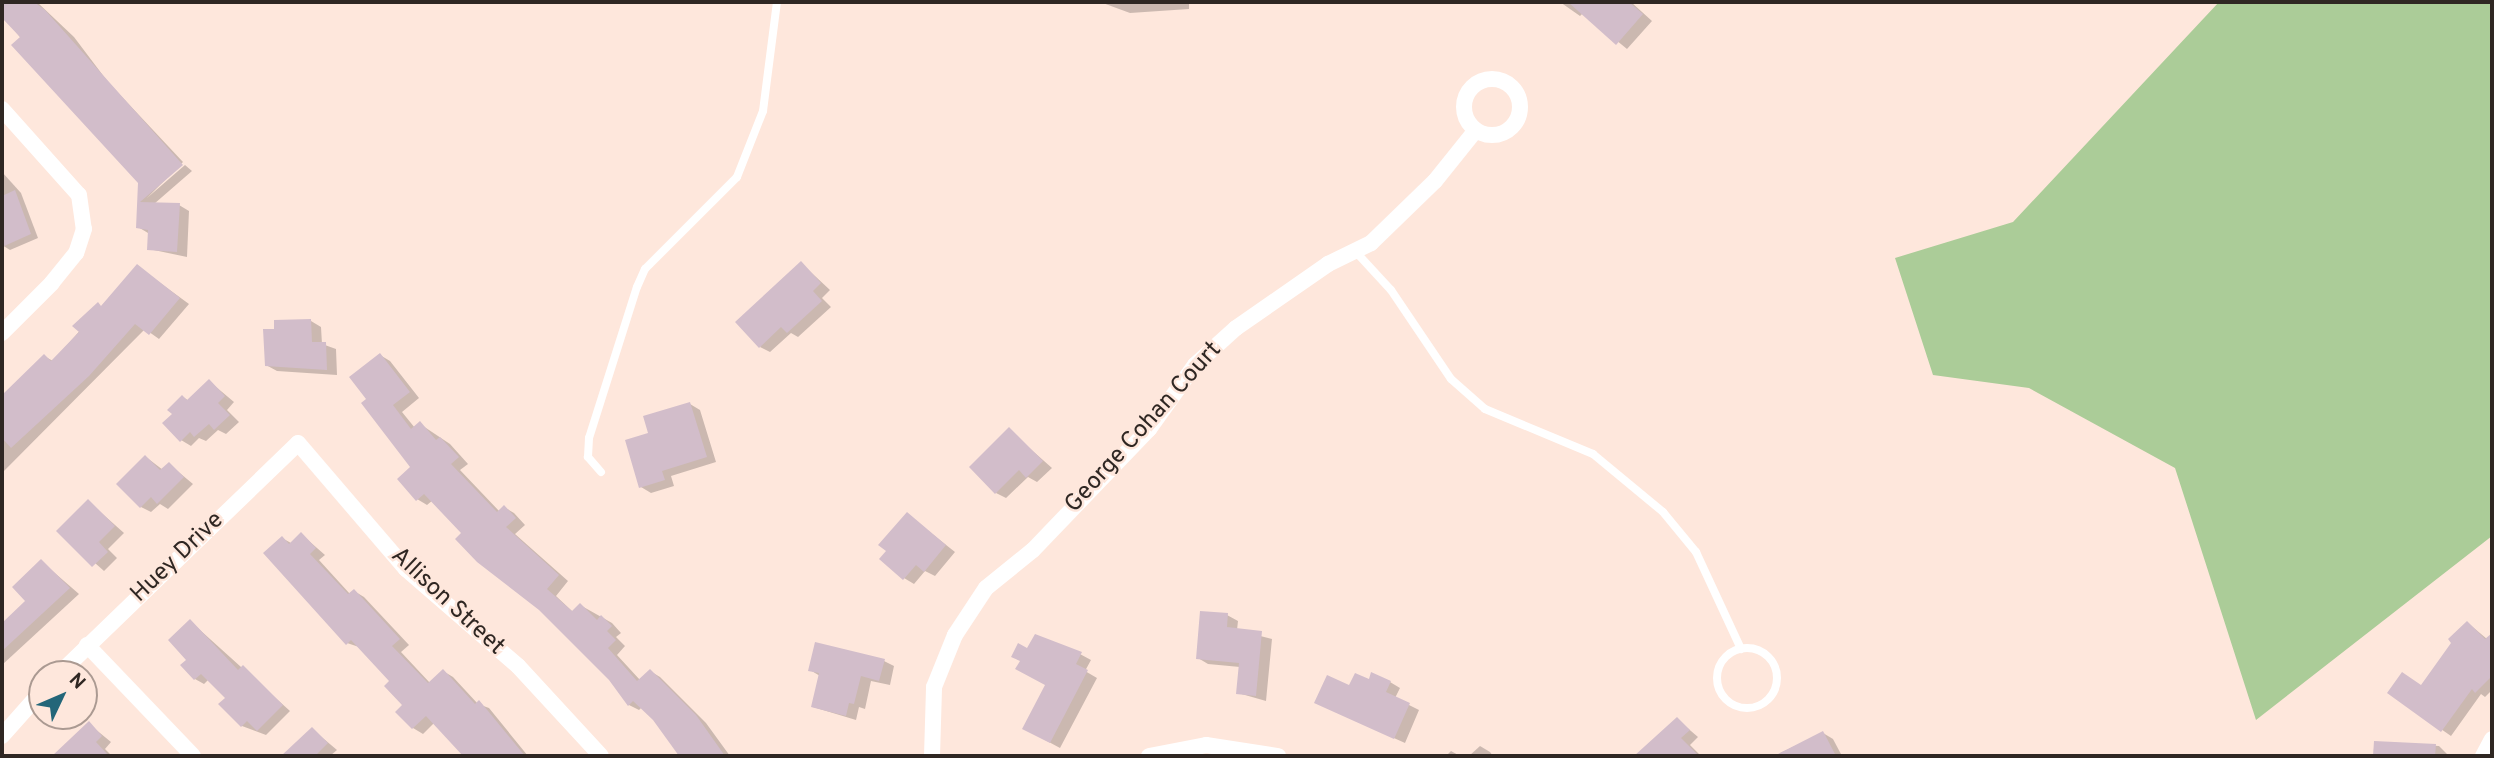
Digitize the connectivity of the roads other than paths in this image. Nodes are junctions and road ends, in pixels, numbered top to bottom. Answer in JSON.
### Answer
{"nodes":[{"id":1,"x":777,"y":2,"type":"edge"},
{"id":2,"x":2,"y":109,"type":"edge"},
{"id":3,"x":1476,"y":130,"type":"dead end"},
{"id":4,"x":1355,"y":251,"type":"junction"},
{"id":5,"x":2,"y":333,"type":"edge"},
{"id":6,"x":298,"y":443,"type":"joint"},
{"id":7,"x":601,"y":472,"type":"dead end"},
{"id":8,"x":87,"y":645,"type":"junction"},
{"id":9,"x":1741,"y":649,"type":"junction"},
{"id":10,"x":73,"y":660,"type":"edge"},
{"id":11,"x":28,"y":707,"type":"edge"},
{"id":12,"x":2,"y":737,"type":"edge"},
{"id":13,"x":2492,"y":739,"type":"edge"},
{"id":14,"x":192,"y":756,"type":"edge"},
{"id":15,"x":601,"y":756,"type":"edge"},
{"id":16,"x":932,"y":756,"type":"edge"},
{"id":17,"x":1149,"y":756,"type":"edge"},
{"id":18,"x":1278,"y":756,"type":"edge"},
{"id":19,"x":2483,"y":756,"type":"edge"}],
"edges":[{"from":1,"to":7,"type":"lane"},
{"from":2,"to":5,"type":"street"},
{"from":3,"to":4,"type":"street","name":"George Cohan Court"},
{"from":4,"to":9,"type":"lane"},
{"from":4,"to":16,"type":"street","name":"George Cohan Court"},
{"from":6,"to":8,"type":"street","name":"Huey Drive"},
{"from":6,"to":15,"type":"street","name":"Allison Street"},
{"from":8,"to":10,"type":"street","name":"Huey Drive"},
{"from":8,"to":14,"type":"street"},
{"from":9,"to":9,"type":"lane"},
{"from":11,"to":12,"type":"street"},
{"from":13,"to":19,"type":"street"},
{"from":17,"to":18,"type":"street"}]}
